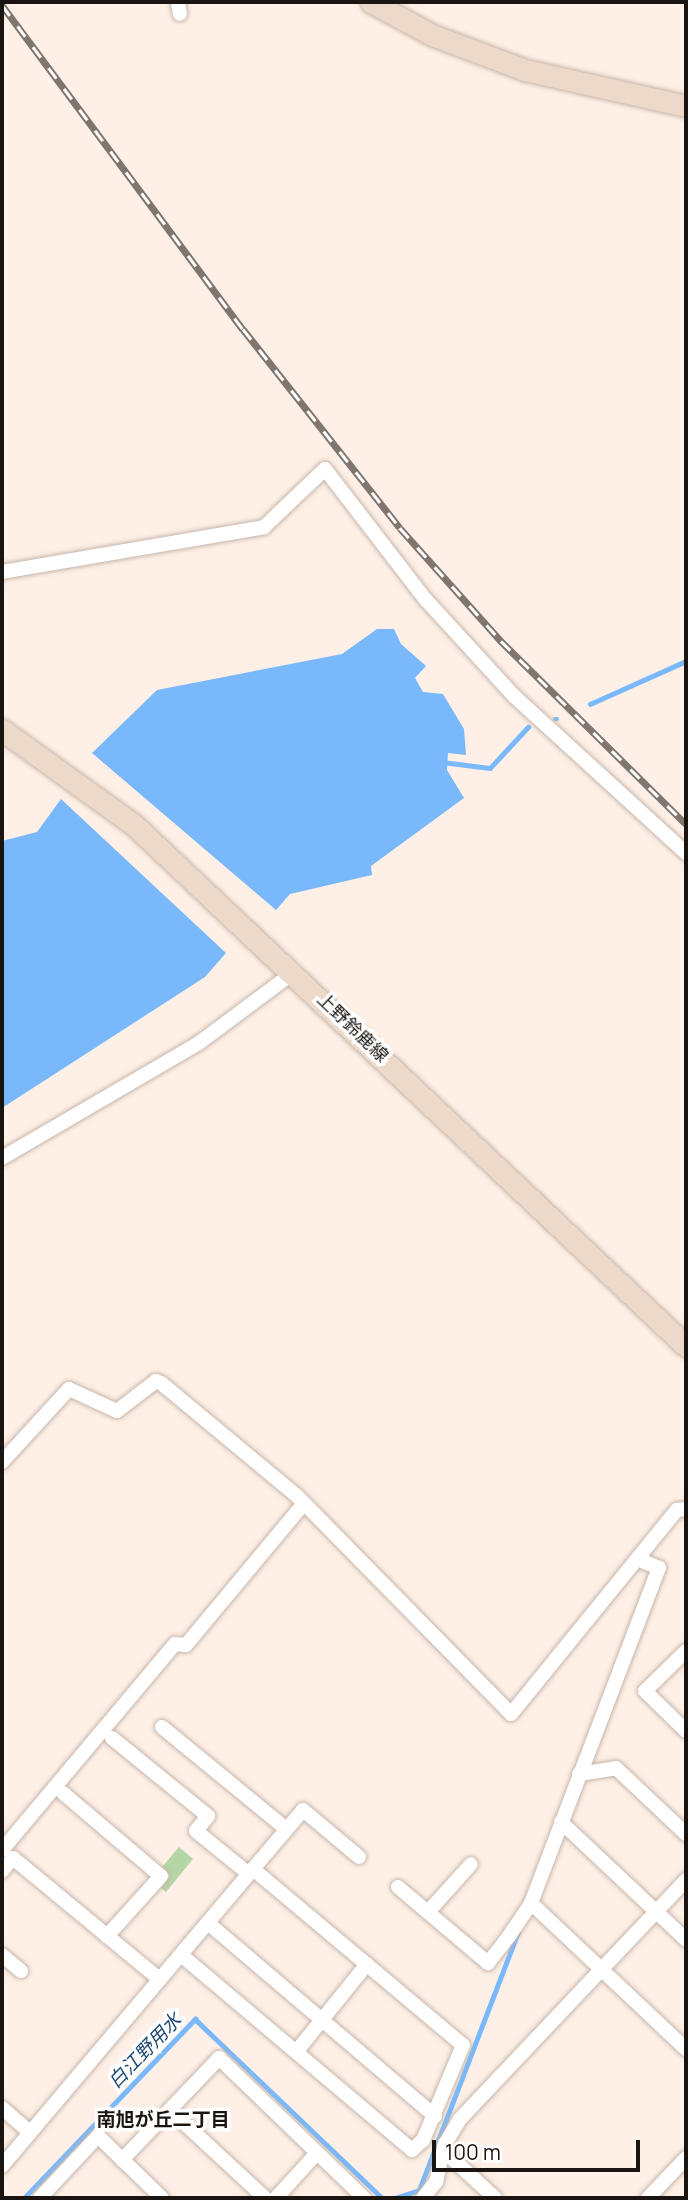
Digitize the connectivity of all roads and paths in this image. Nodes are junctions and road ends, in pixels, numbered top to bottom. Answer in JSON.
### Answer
{"nodes":[{"id":1,"x":371,"y":2,"type":"edge"},
{"id":2,"x":686,"y":106,"type":"edge"},
{"id":3,"x":2,"y":572,"type":"edge"},
{"id":4,"x":2,"y":730,"type":"edge"},
{"id":5,"x":686,"y":853,"type":"edge"},
{"id":6,"x":295,"y":972,"type":"junction"},
{"id":7,"x":2,"y":1158,"type":"edge"},
{"id":8,"x":686,"y":1346,"type":"edge"},
{"id":9,"x":2,"y":1462,"type":"edge"},
{"id":10,"x":302,"y":1506,"type":"junction"},
{"id":11,"x":686,"y":1509,"type":"edge"},
{"id":12,"x":638,"y":1559,"type":"junction"},
{"id":13,"x":686,"y":1651,"type":"edge"},
{"id":14,"x":162,"y":1727,"type":"dead end"},
{"id":15,"x":686,"y":1731,"type":"edge"},
{"id":16,"x":112,"y":1738,"type":"dead end"},
{"id":17,"x":579,"y":1774,"type":"junction"},
{"id":18,"x":63,"y":1793,"type":"dead end"},
{"id":19,"x":562,"y":1822,"type":"junction"},
{"id":20,"x":286,"y":1829,"type":"junction"},
{"id":21,"x":686,"y":1834,"type":"edge"},
{"id":22,"x":2,"y":1850,"type":"edge"},
{"id":23,"x":359,"y":1857,"type":"dead end"},
{"id":24,"x":471,"y":1864,"type":"dead end"},
{"id":25,"x":2,"y":1871,"type":"edge"},
{"id":26,"x":251,"y":1871,"type":"junction"},
{"id":27,"x":686,"y":1880,"type":"edge"},
{"id":28,"x":398,"y":1887,"type":"dead end"},
{"id":29,"x":528,"y":1908,"type":"junction"},
{"id":30,"x":428,"y":1912,"type":"junction"},
{"id":31,"x":655,"y":1912,"type":"junction"},
{"id":32,"x":208,"y":1923,"type":"junction"},
{"id":33,"x":107,"y":1936,"type":"junction"},
{"id":34,"x":686,"y":1940,"type":"edge"},
{"id":35,"x":2,"y":1955,"type":"edge"},
{"id":36,"x":181,"y":1955,"type":"junction"},
{"id":37,"x":367,"y":1964,"type":"junction"},
{"id":38,"x":601,"y":1968,"type":"junction"},
{"id":39,"x":21,"y":1971,"type":"dead end"},
{"id":40,"x":158,"y":1979,"type":"junction"},
{"id":41,"x":322,"y":2020,"type":"junction"},
{"id":42,"x":686,"y":2049,"type":"edge"},
{"id":43,"x":296,"y":2052,"type":"junction"},
{"id":44,"x":2,"y":2108,"type":"edge"},
{"id":45,"x":170,"y":2110,"type":"junction"},
{"id":46,"x":435,"y":2116,"type":"junction"},
{"id":47,"x":30,"y":2132,"type":"junction"},
{"id":48,"x":423,"y":2140,"type":"junction"},
{"id":49,"x":445,"y":2148,"type":"junction"},
{"id":50,"x":316,"y":2154,"type":"junction"},
{"id":51,"x":686,"y":2158,"type":"edge"},
{"id":52,"x":122,"y":2160,"type":"junction"},
{"id":53,"x":2,"y":2166,"type":"edge"},
{"id":54,"x":40,"y":2198,"type":"edge"},
{"id":55,"x":162,"y":2198,"type":"edge"},
{"id":56,"x":265,"y":2198,"type":"edge"},
{"id":57,"x":276,"y":2198,"type":"edge"},
{"id":58,"x":365,"y":2198,"type":"edge"},
{"id":59,"x":423,"y":2198,"type":"edge"},
{"id":60,"x":495,"y":2198,"type":"edge"},
{"id":61,"x":648,"y":2198,"type":"edge"}],
"edges":[{"from":1,"to":2,"type":"main road"},
{"from":3,"to":5,"type":"street"},
{"from":4,"to":6,"type":"main road","name":"上野鈴鹿線"},
{"from":6,"to":7,"type":"street"},
{"from":6,"to":8,"type":"main road","name":"上野鈴鹿線"},
{"from":9,"to":10,"type":"street"},
{"from":10,"to":12,"type":"street"},
{"from":10,"to":22,"type":"street"},
{"from":11,"to":12,"type":"street"},
{"from":12,"to":17,"type":"street"},
{"from":13,"to":15,"type":"street"},
{"from":14,"to":20,"type":"street"},
{"from":16,"to":26,"type":"street"},
{"from":17,"to":19,"type":"street"},
{"from":17,"to":21,"type":"street"},
{"from":18,"to":33,"type":"street"},
{"from":19,"to":29,"type":"street"},
{"from":19,"to":31,"type":"street"},
{"from":20,"to":23,"type":"street"},
{"from":20,"to":26,"type":"street"},
{"from":24,"to":30,"type":"street"},
{"from":25,"to":33,"type":"street"},
{"from":26,"to":32,"type":"street"},
{"from":26,"to":37,"type":"street"},
{"from":27,"to":31,"type":"street"},
{"from":28,"to":30,"type":"street"},
{"from":29,"to":30,"type":"street"},
{"from":29,"to":38,"type":"street"},
{"from":31,"to":34,"type":"street"},
{"from":31,"to":38,"type":"street"},
{"from":32,"to":36,"type":"street"},
{"from":32,"to":41,"type":"street"},
{"from":33,"to":40,"type":"street"},
{"from":35,"to":39,"type":"street"},
{"from":36,"to":40,"type":"street"},
{"from":36,"to":43,"type":"street"},
{"from":37,"to":41,"type":"street"},
{"from":37,"to":46,"type":"street"},
{"from":38,"to":42,"type":"street"},
{"from":38,"to":49,"type":"street"},
{"from":40,"to":47,"type":"street"},
{"from":41,"to":43,"type":"street"},
{"from":41,"to":46,"type":"street"},
{"from":43,"to":48,"type":"street"},
{"from":44,"to":47,"type":"street"},
{"from":45,"to":50,"type":"street"},
{"from":45,"to":52,"type":"street"},
{"from":45,"to":56,"type":"street"},
{"from":46,"to":48,"type":"street"},
{"from":47,"to":53,"type":"street"},
{"from":48,"to":49,"type":"street"},
{"from":49,"to":59,"type":"street"},
{"from":49,"to":60,"type":"street"},
{"from":50,"to":57,"type":"street"},
{"from":50,"to":58,"type":"street"},
{"from":51,"to":61,"type":"street"},
{"from":52,"to":54,"type":"street"},
{"from":52,"to":55,"type":"street"}]}
